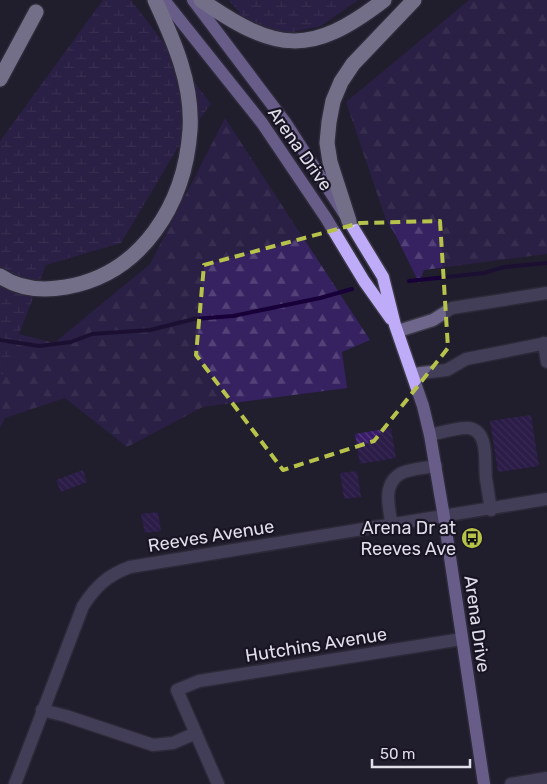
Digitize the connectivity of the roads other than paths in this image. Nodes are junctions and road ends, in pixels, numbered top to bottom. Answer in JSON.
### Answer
{"nodes":[{"id":1,"x":155,"y":0,"type":"edge"},
{"id":2,"x":164,"y":0,"type":"edge"},
{"id":3,"x":192,"y":0,"type":"edge"},
{"id":4,"x":201,"y":0,"type":"edge"},
{"id":5,"x":384,"y":0,"type":"edge"},
{"id":6,"x":414,"y":0,"type":"edge"},
{"id":7,"x":40,"y":6,"type":"edge"},
{"id":8,"x":0,"y":60,"type":"edge"},
{"id":9,"x":0,"y":79,"type":"edge"},
{"id":10,"x":349,"y":221,"type":"junction"},
{"id":11,"x":0,"y":276,"type":"edge"},
{"id":12,"x":547,"y":293,"type":"edge"},
{"id":13,"x":396,"y":328,"type":"junction"},
{"id":14,"x":545,"y":343,"type":"edge"},
{"id":15,"x":547,"y":362,"type":"edge"},
{"id":16,"x":413,"y":374,"type":"junction"},
{"id":17,"x":430,"y":435,"type":"junction"},
{"id":18,"x":436,"y":466,"type":"junction"},
{"id":19,"x":547,"y":499,"type":"edge"},
{"id":20,"x":491,"y":510,"type":"junction"},
{"id":21,"x":444,"y":517,"type":"junction"},
{"id":22,"x":392,"y":526,"type":"junction"},
{"id":23,"x":462,"y":639,"type":"junction"},
{"id":24,"x":42,"y":710,"type":"junction"},
{"id":25,"x":196,"y":733,"type":"junction"},
{"id":26,"x":547,"y":778,"type":"edge"},
{"id":27,"x":15,"y":784,"type":"edge"},
{"id":28,"x":218,"y":784,"type":"edge"},
{"id":29,"x":484,"y":784,"type":"edge"},
{"id":30,"x":511,"y":784,"type":"edge"}],
"edges":[{"from":1,"to":11,"type":"highway"},
{"from":2,"to":13,"type":"main road","name":"Arena Drive"},
{"from":3,"to":10,"type":"main road","name":"Arena Drive"},
{"from":4,"to":5,"type":"highway"},
{"from":6,"to":10,"type":"highway"},
{"from":7,"to":8,"type":"highway"},
{"from":7,"to":9,"type":"highway"},
{"from":10,"to":13,"type":"main road","name":"Arena Drive"},
{"from":12,"to":13,"type":"street"},
{"from":13,"to":16,"type":"main road","name":"Arena Drive"},
{"from":14,"to":15,"type":"street"},
{"from":14,"to":16,"type":"street"},
{"from":16,"to":17,"type":"main road","name":"Arena Drive"},
{"from":17,"to":18,"type":"main road","name":"Arena Drive"},
{"from":17,"to":20,"type":"street"},
{"from":18,"to":21,"type":"main road","name":"Arena Drive"},
{"from":18,"to":22,"type":"street"},
{"from":19,"to":20,"type":"street","name":"Reeves Avenue"},
{"from":20,"to":21,"type":"street","name":"Reeves Avenue"},
{"from":21,"to":22,"type":"street","name":"Reeves Avenue"},
{"from":21,"to":23,"type":"main road","name":"Arena Drive"},
{"from":22,"to":24,"type":"street","name":"Reeves Avenue"},
{"from":23,"to":25,"type":"street","name":"Hutchins Avenue"},
{"from":23,"to":29,"type":"main road","name":"Arena Drive"},
{"from":24,"to":25,"type":"street"},
{"from":24,"to":27,"type":"street","name":"Reeves Avenue"},
{"from":25,"to":28,"type":"street"},
{"from":26,"to":30,"type":"street"}]}
